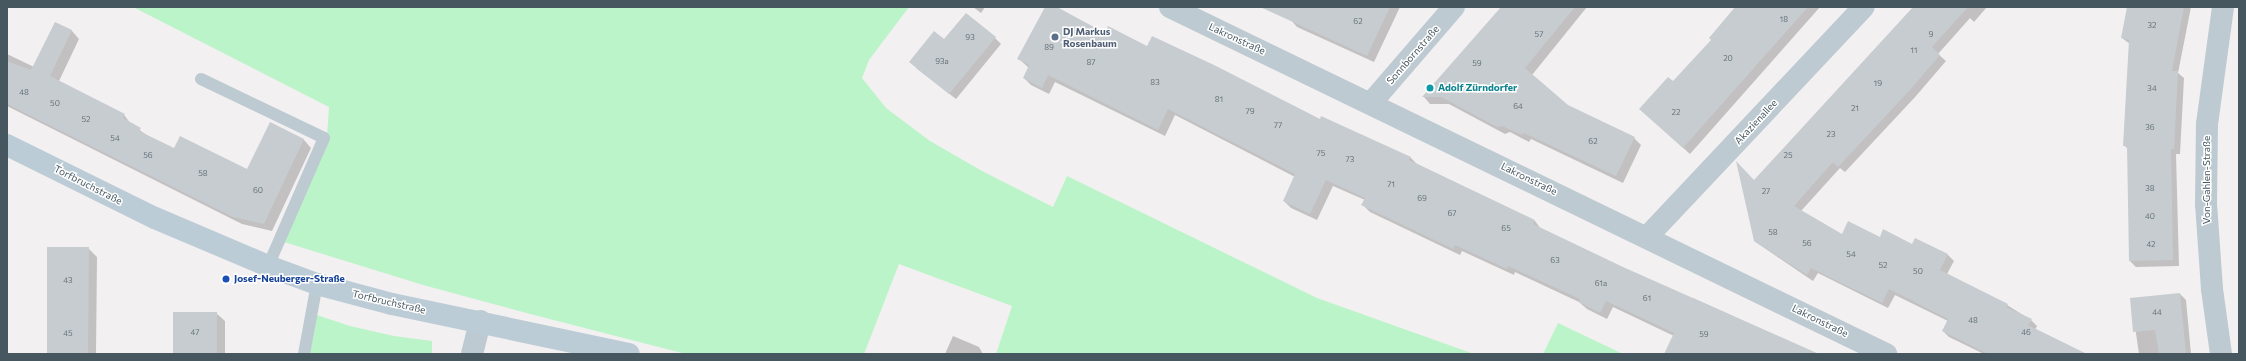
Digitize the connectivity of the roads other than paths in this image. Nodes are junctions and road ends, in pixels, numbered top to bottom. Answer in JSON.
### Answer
{"nodes":[{"id":1,"x":1170,"y":7,"type":"edge"},
{"id":2,"x":1454,"y":7,"type":"edge"},
{"id":3,"x":1864,"y":7,"type":"edge"},
{"id":4,"x":2223,"y":7,"type":"edge"},
{"id":5,"x":201,"y":79,"type":"dead end"},
{"id":6,"x":1371,"y":103,"type":"junction"},
{"id":7,"x":7,"y":145,"type":"edge"},
{"id":8,"x":1647,"y":237,"type":"junction"},
{"id":9,"x":268,"y":266,"type":"junction"},
{"id":10,"x":317,"y":284,"type":"junction"},
{"id":11,"x":480,"y":321,"type":"junction"},
{"id":12,"x":304,"y":354,"type":"edge"},
{"id":13,"x":472,"y":354,"type":"edge"},
{"id":14,"x":629,"y":354,"type":"edge"},
{"id":15,"x":1886,"y":354,"type":"edge"},
{"id":16,"x":2220,"y":354,"type":"edge"}],
"edges":[{"from":1,"to":6,"type":"street","name":"Lakronstraße"},
{"from":2,"to":6,"type":"street","name":"Sonnbornstraße"},
{"from":3,"to":8,"type":"street","name":"Akazienallee"},
{"from":4,"to":16,"type":"street","name":"Von-Gahlen-Straße"},
{"from":5,"to":9,"type":"lane"},
{"from":6,"to":8,"type":"street","name":"Lakronstraße"},
{"from":7,"to":9,"type":"main road","name":"Torfbruchstraße"},
{"from":8,"to":15,"type":"street","name":"Lakronstraße"},
{"from":9,"to":10,"type":"main road","name":"Torfbruchstraße"},
{"from":10,"to":11,"type":"main road","name":"Torfbruchstraße"},
{"from":10,"to":12,"type":"lane"},
{"from":11,"to":13,"type":"street"},
{"from":11,"to":14,"type":"main road","name":"Torfbruchstraße"}]}
